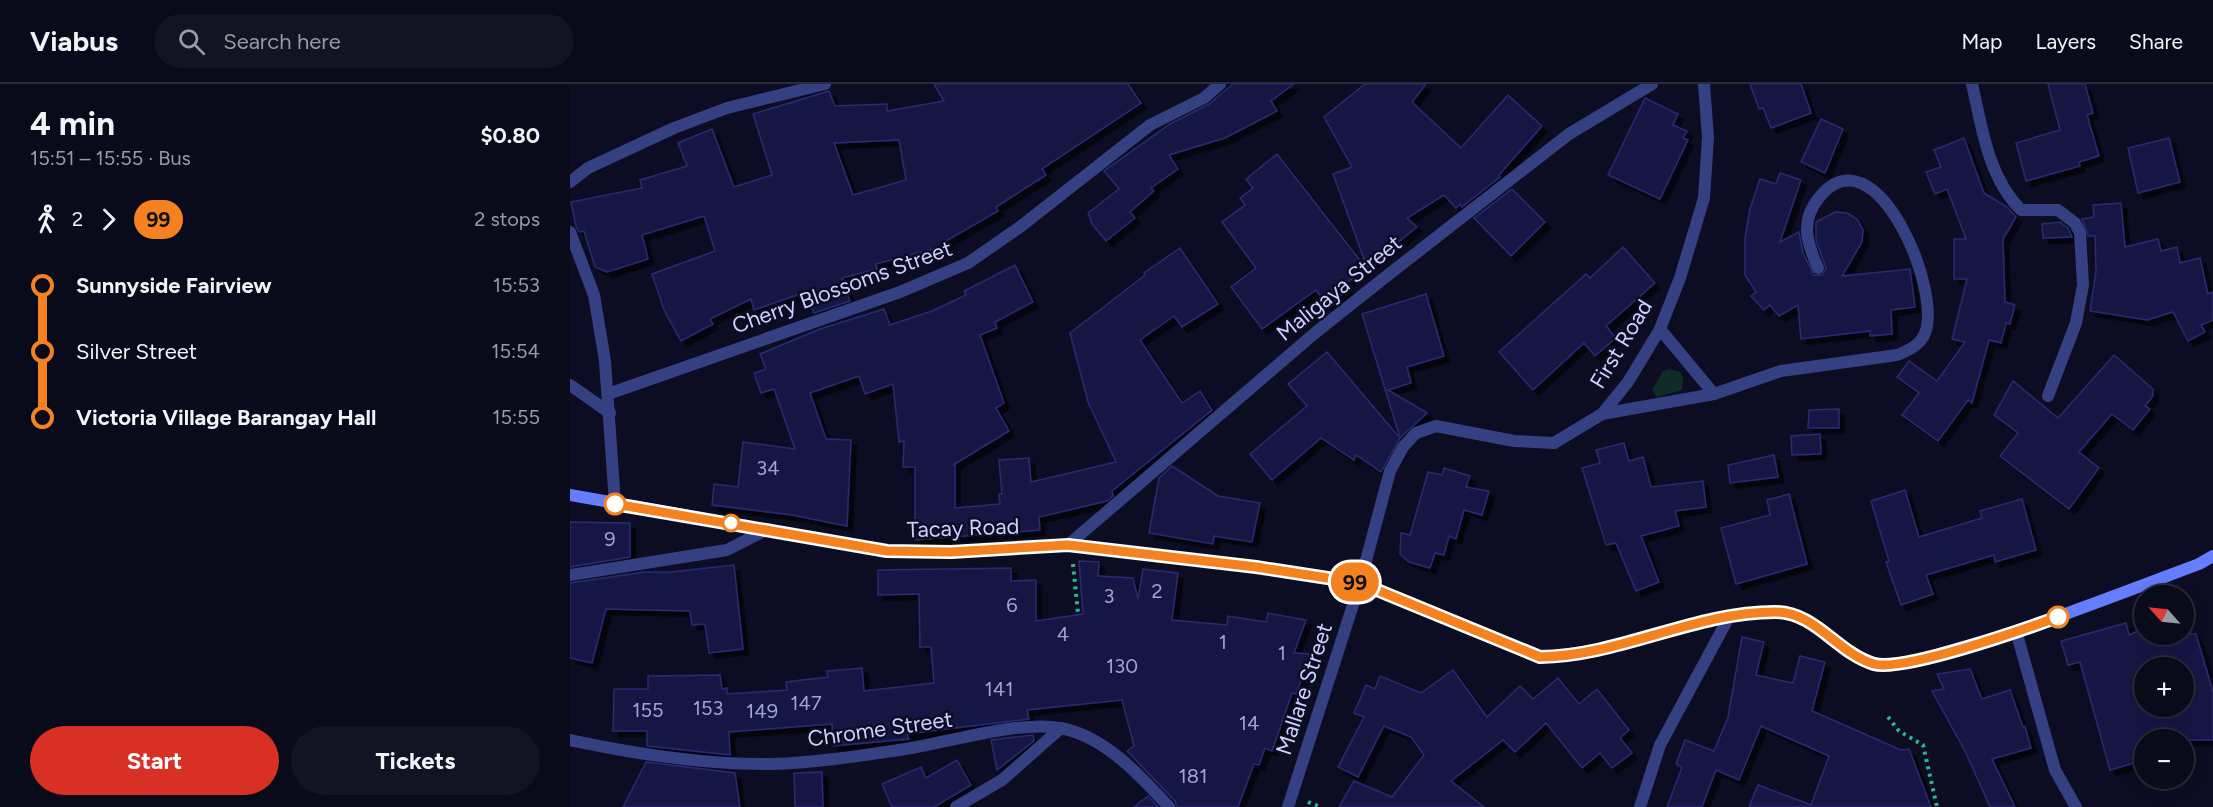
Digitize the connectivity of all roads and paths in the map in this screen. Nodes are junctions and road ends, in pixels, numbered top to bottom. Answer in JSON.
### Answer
{"nodes":[{"id":1,"x":825,"y":84,"type":"edge"},
{"id":2,"x":1220,"y":84,"type":"edge"},
{"id":3,"x":1652,"y":84,"type":"edge"},
{"id":4,"x":1704,"y":84,"type":"edge"},
{"id":5,"x":1972,"y":84,"type":"edge"},
{"id":6,"x":570,"y":182,"type":"edge"},
{"id":7,"x":570,"y":232,"type":"edge"},
{"id":8,"x":1818,"y":268,"type":"dead end"},
{"id":9,"x":1660,"y":329,"type":"junction"},
{"id":10,"x":570,"y":385,"type":"edge"},
{"id":11,"x":608,"y":394,"type":"junction"},
{"id":12,"x":1714,"y":394,"type":"junction"},
{"id":13,"x":2048,"y":396,"type":"dead end"},
{"id":14,"x":610,"y":413,"type":"junction"},
{"id":15,"x":1602,"y":414,"type":"junction"},
{"id":16,"x":570,"y":495,"type":"edge"},
{"id":17,"x":615,"y":504,"type":"junction"},
{"id":18,"x":768,"y":529,"type":"junction"},
{"id":19,"x":1068,"y":545,"type":"junction"},
{"id":20,"x":2213,"y":556,"type":"edge"},
{"id":21,"x":1072,"y":560,"type":"dead end"},
{"id":22,"x":570,"y":575,"type":"edge"},
{"id":23,"x":1360,"y":583,"type":"junction"},
{"id":24,"x":1078,"y":614,"type":"dead end"},
{"id":25,"x":1730,"y":615,"type":"junction"},
{"id":26,"x":2016,"y":631,"type":"junction"},
{"id":27,"x":1888,"y":717,"type":"dead end"},
{"id":28,"x":1060,"y":728,"type":"junction"},
{"id":29,"x":570,"y":740,"type":"edge"},
{"id":30,"x":956,"y":807,"type":"edge"},
{"id":31,"x":1168,"y":807,"type":"edge"},
{"id":32,"x":1288,"y":807,"type":"edge"},
{"id":33,"x":1640,"y":807,"type":"edge"},
{"id":34,"x":1937,"y":807,"type":"edge"},
{"id":35,"x":2076,"y":807,"type":"edge"}],
"edges":[{"from":1,"to":6,"type":"street"},
{"from":2,"to":11,"type":"street","name":"Cherry Blossoms Street"},
{"from":3,"to":19,"type":"street","name":"Maligaya Street"},
{"from":4,"to":9,"type":"street","name":"First Road"},
{"from":5,"to":13,"type":"street"},
{"from":7,"to":11,"type":"street"},
{"from":8,"to":12,"type":"street"},
{"from":9,"to":12,"type":"street"},
{"from":9,"to":15,"type":"street","name":"First Road"},
{"from":10,"to":14,"type":"street"},
{"from":11,"to":14,"type":"street"},
{"from":12,"to":15,"type":"street"},
{"from":14,"to":17,"type":"street"},
{"from":15,"to":23,"type":"street","name":"First Road"},
{"from":16,"to":17,"type":"main road","name":"Tacay Road"},
{"from":17,"to":18,"type":"main road","name":"Tacay Road"},
{"from":18,"to":19,"type":"main road","name":"Tacay Road"},
{"from":18,"to":22,"type":"street"},
{"from":19,"to":23,"type":"main road","name":"Tacay Road"},
{"from":20,"to":26,"type":"main road","name":"Tacay Road"},
{"from":21,"to":24,"type":"path"},
{"from":23,"to":25,"type":"main road","name":"Tacay Road"},
{"from":23,"to":32,"type":"street","name":"Mallare Street"},
{"from":25,"to":26,"type":"main road","name":"Tacay Road"},
{"from":25,"to":33,"type":"street"},
{"from":26,"to":35,"type":"street"},
{"from":27,"to":34,"type":"path"},
{"from":28,"to":29,"type":"street","name":"Chrome Street"},
{"from":28,"to":30,"type":"street"},
{"from":28,"to":31,"type":"street","name":"Chrome Street"}]}
